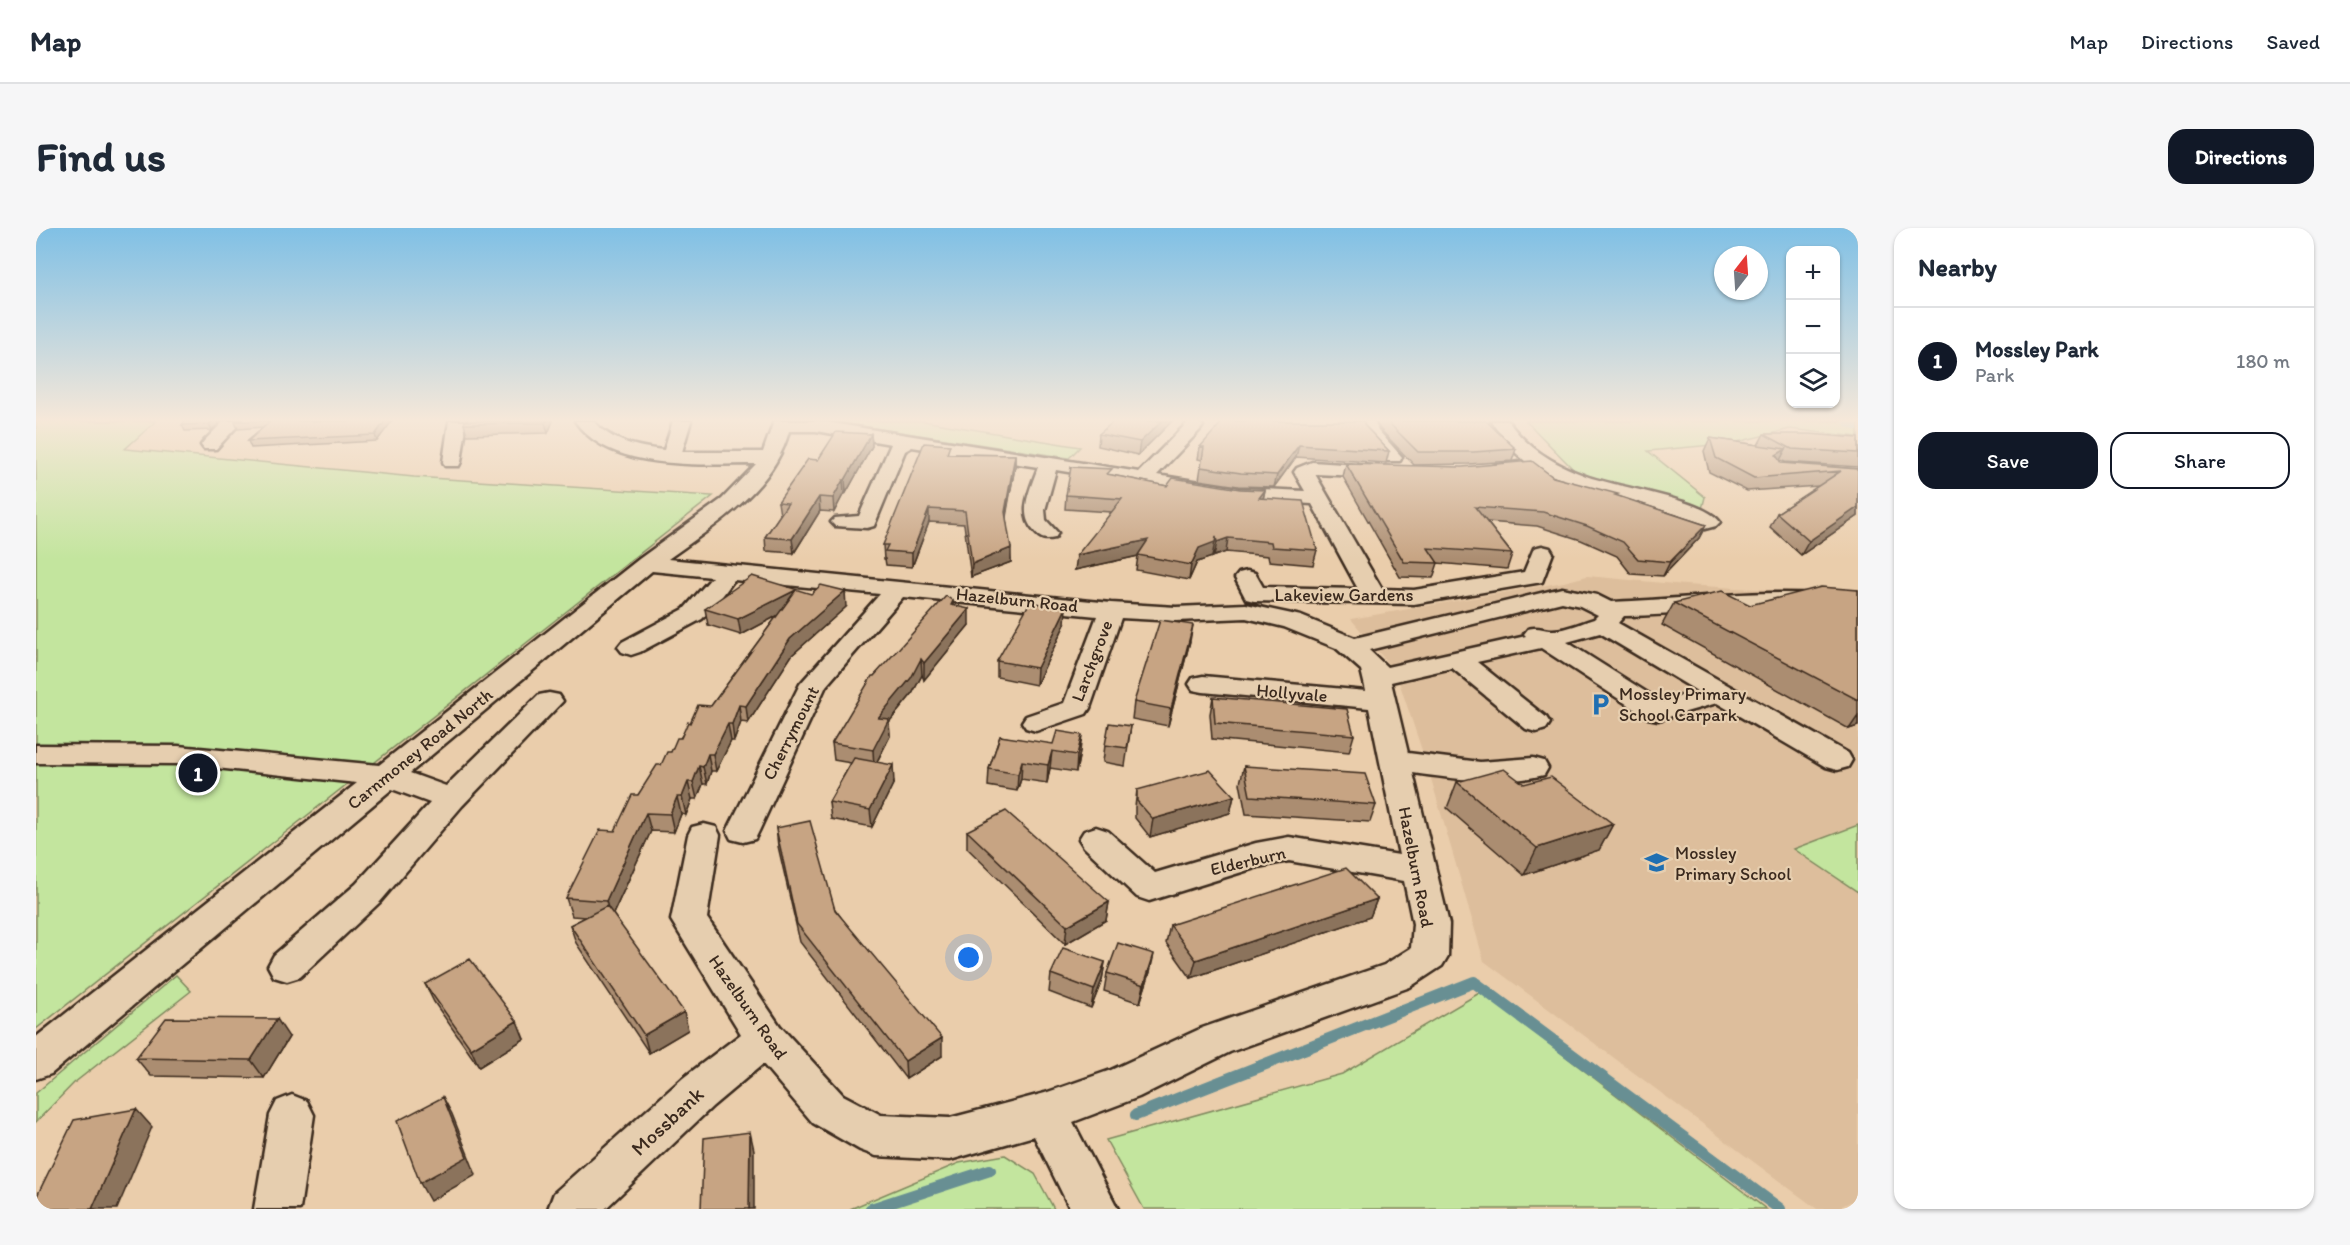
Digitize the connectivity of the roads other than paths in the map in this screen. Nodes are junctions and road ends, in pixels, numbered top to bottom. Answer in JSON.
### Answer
{"nodes":[{"id":1,"x":762,"y":467,"type":"edge"},
{"id":2,"x":889,"y":467,"type":"edge"},
{"id":3,"x":1048,"y":467,"type":"edge"},
{"id":4,"x":1075,"y":467,"type":"edge"},
{"id":5,"x":1155,"y":467,"type":"edge"},
{"id":6,"x":1402,"y":467,"type":"edge"},
{"id":7,"x":1530,"y":467,"type":"edge"},
{"id":8,"x":1550,"y":467,"type":"edge"},
{"id":9,"x":1478,"y":470,"type":"edge"},
{"id":10,"x":1143,"y":479,"type":"junction"},
{"id":11,"x":1319,"y":498,"type":"junction"},
{"id":12,"x":842,"y":522,"type":"dead end"},
{"id":13,"x":1697,"y":525,"type":"edge"},
{"id":14,"x":1047,"y":533,"type":"dead end"},
{"id":15,"x":1542,"y":553,"type":"dead end"},
{"id":16,"x":647,"y":564,"type":"junction"},
{"id":17,"x":728,"y":571,"type":"junction"},
{"id":18,"x":1247,"y":578,"type":"dead end"},
{"id":19,"x":898,"y":588,"type":"junction"},
{"id":20,"x":1373,"y":596,"type":"junction"},
{"id":21,"x":1858,"y":605,"type":"edge"},
{"id":22,"x":1111,"y":610,"type":"junction"},
{"id":23,"x":1500,"y":610,"type":"junction"},
{"id":24,"x":1605,"y":616,"type":"junction"},
{"id":25,"x":1545,"y":639,"type":"junction"},
{"id":26,"x":631,"y":647,"type":"dead end"},
{"id":27,"x":1350,"y":647,"type":"junction"},
{"id":28,"x":1457,"y":659,"type":"junction"},
{"id":29,"x":1203,"y":684,"type":"dead end"},
{"id":30,"x":1379,"y":689,"type":"junction"},
{"id":31,"x":1720,"y":693,"type":"junction"},
{"id":32,"x":549,"y":701,"type":"dead end"},
{"id":33,"x":1036,"y":722,"type":"dead end"},
{"id":34,"x":1536,"y":723,"type":"dead end"},
{"id":35,"x":36,"y":754,"type":"edge"},
{"id":36,"x":1837,"y":760,"type":"dead end"},
{"id":37,"x":1395,"y":761,"type":"junction"},
{"id":38,"x":1533,"y":768,"type":"dead end"},
{"id":39,"x":388,"y":776,"type":"junction"},
{"id":40,"x":451,"y":799,"type":"junction"},
{"id":41,"x":743,"y":831,"type":"dead end"},
{"id":42,"x":704,"y":835,"type":"dead end"},
{"id":43,"x":1096,"y":839,"type":"dead end"},
{"id":44,"x":1419,"y":871,"type":"junction"},
{"id":45,"x":287,"y":966,"type":"dead end"},
{"id":46,"x":766,"y":1038,"type":"junction"},
{"id":47,"x":36,"y":1061,"type":"edge"},
{"id":48,"x":1045,"y":1113,"type":"junction"},
{"id":49,"x":292,"y":1115,"type":"dead end"},
{"id":50,"x":277,"y":1209,"type":"edge"},
{"id":51,"x":571,"y":1209,"type":"edge"},
{"id":52,"x":1095,"y":1209,"type":"edge"}],
"edges":[{"from":1,"to":16,"type":"street","name":"Carnmoney Road North"},
{"from":2,"to":12,"type":"street"},
{"from":3,"to":14,"type":"street"},
{"from":4,"to":10,"type":"street"},
{"from":5,"to":10,"type":"street"},
{"from":6,"to":11,"type":"street"},
{"from":7,"to":9,"type":"street"},
{"from":8,"to":13,"type":"street"},
{"from":10,"to":11,"type":"street"},
{"from":11,"to":20,"type":"street"},
{"from":15,"to":20,"type":"street","name":"Lakeview Gardens"},
{"from":16,"to":17,"type":"street","name":"Hazelburn Road"},
{"from":16,"to":39,"type":"street","name":"Carnmoney Road North"},
{"from":17,"to":19,"type":"street","name":"Hazelburn Road"},
{"from":17,"to":26,"type":"street"},
{"from":18,"to":20,"type":"street","name":"Lakeview Gardens"},
{"from":19,"to":22,"type":"street","name":"Hazelburn Road"},
{"from":19,"to":41,"type":"street","name":"Cherrymount"},
{"from":21,"to":24,"type":"street"},
{"from":22,"to":27,"type":"street","name":"Hazelburn Road"},
{"from":22,"to":33,"type":"street","name":"Larchgrove"},
{"from":23,"to":24,"type":"street"},
{"from":23,"to":25,"type":"street"},
{"from":23,"to":27,"type":"street"},
{"from":24,"to":25,"type":"street","name":"Hollyvale"},
{"from":24,"to":31,"type":"street"},
{"from":25,"to":28,"type":"street","name":"Hollyvale"},
{"from":25,"to":31,"type":"street"},
{"from":27,"to":30,"type":"street","name":"Hazelburn Road"},
{"from":28,"to":30,"type":"street","name":"Hollyvale"},
{"from":28,"to":34,"type":"street"},
{"from":29,"to":30,"type":"street","name":"Hollyvale"},
{"from":30,"to":37,"type":"street","name":"Hazelburn Road"},
{"from":31,"to":36,"type":"street"},
{"from":32,"to":40,"type":"street"},
{"from":35,"to":39,"type":"street"},
{"from":37,"to":38,"type":"street"},
{"from":37,"to":44,"type":"street","name":"Hazelburn Road"},
{"from":39,"to":40,"type":"street"},
{"from":39,"to":47,"type":"street","name":"Carnmoney Road North"},
{"from":40,"to":45,"type":"street"},
{"from":42,"to":46,"type":"street","name":"Hazelburn Road"},
{"from":43,"to":44,"type":"street","name":"Elderburn"},
{"from":44,"to":48,"type":"street","name":"Hazelburn Road"},
{"from":46,"to":48,"type":"street","name":"Hazelburn Road"},
{"from":46,"to":51,"type":"street","name":"Mossbank"},
{"from":48,"to":52,"type":"street"},
{"from":49,"to":50,"type":"street"}]}
